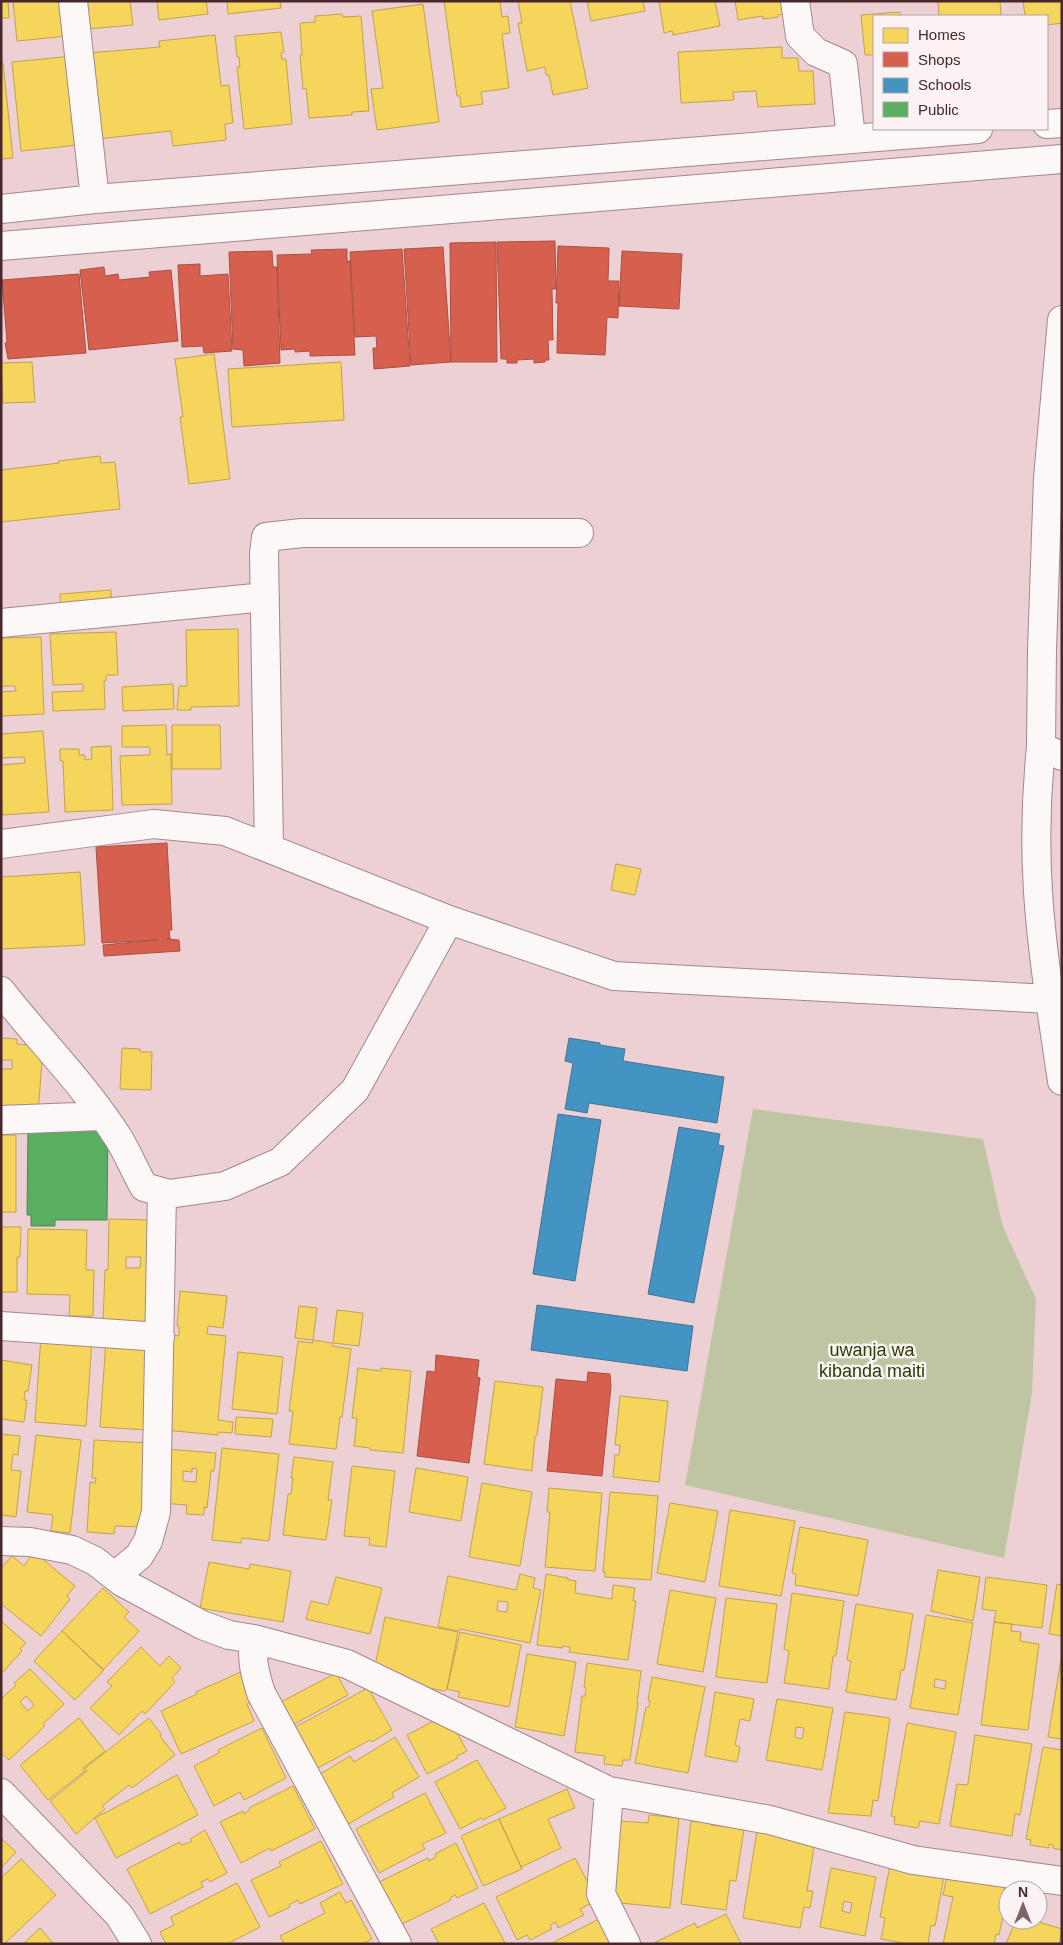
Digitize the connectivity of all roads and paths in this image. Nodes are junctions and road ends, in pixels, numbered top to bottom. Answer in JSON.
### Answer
{"nodes":[{"id":1,"x":73,"y":1,"type":"edge"},
{"id":2,"x":795,"y":1,"type":"edge"},
{"id":3,"x":1062,"y":123,"type":"edge"},
{"id":4,"x":1048,"y":124,"type":"edge"},
{"id":5,"x":964,"y":130,"type":"edge"},
{"id":6,"x":851,"y":138,"type":"junction"},
{"id":7,"x":1062,"y":159,"type":"edge"},
{"id":8,"x":95,"y":199,"type":"junction"},
{"id":9,"x":1,"y":209,"type":"edge"},
{"id":10,"x":1,"y":246,"type":"edge"},
{"id":11,"x":1062,"y":320,"type":"edge"},
{"id":12,"x":579,"y":534,"type":"dead end"},
{"id":13,"x":265,"y":597,"type":"junction"},
{"id":14,"x":1,"y":623,"type":"edge"},
{"id":15,"x":1051,"y":752,"type":"edge"},
{"id":16,"x":1,"y":844,"type":"edge"},
{"id":17,"x":269,"y":848,"type":"junction"},
{"id":18,"x":448,"y":920,"type":"junction"},
{"id":19,"x":1,"y":991,"type":"edge"},
{"id":20,"x":1050,"y":999,"type":"junction"},
{"id":21,"x":1062,"y":1081,"type":"edge"},
{"id":22,"x":102,"y":1116,"type":"junction"},
{"id":23,"x":1,"y":1120,"type":"edge"},
{"id":24,"x":162,"y":1193,"type":"junction"},
{"id":25,"x":1,"y":1326,"type":"edge"},
{"id":26,"x":160,"y":1337,"type":"junction"},
{"id":27,"x":1,"y":1541,"type":"edge"},
{"id":28,"x":115,"y":1576,"type":"junction"},
{"id":29,"x":254,"y":1639,"type":"junction"},
{"id":30,"x":609,"y":1791,"type":"junction"},
{"id":31,"x":1,"y":1793,"type":"edge"},
{"id":32,"x":1062,"y":1881,"type":"edge"},
{"id":33,"x":138,"y":1944,"type":"edge"},
{"id":34,"x":397,"y":1944,"type":"edge"},
{"id":35,"x":626,"y":1944,"type":"edge"}],
"edges":[{"from":1,"to":8,"type":"street"},
{"from":2,"to":6,"type":"street"},
{"from":3,"to":4,"type":"street"},
{"from":5,"to":6,"type":"street"},
{"from":6,"to":8,"type":"street"},
{"from":7,"to":10,"type":"street"},
{"from":8,"to":9,"type":"street"},
{"from":11,"to":15,"type":"street"},
{"from":12,"to":13,"type":"street"},
{"from":13,"to":14,"type":"street"},
{"from":13,"to":17,"type":"street"},
{"from":15,"to":20,"type":"street"},
{"from":16,"to":17,"type":"street"},
{"from":17,"to":18,"type":"street"},
{"from":18,"to":20,"type":"street"},
{"from":18,"to":24,"type":"street"},
{"from":19,"to":22,"type":"street"},
{"from":20,"to":21,"type":"street"},
{"from":22,"to":23,"type":"street"},
{"from":22,"to":24,"type":"street"},
{"from":24,"to":26,"type":"street"},
{"from":25,"to":26,"type":"street"},
{"from":26,"to":28,"type":"street"},
{"from":27,"to":28,"type":"street"},
{"from":28,"to":29,"type":"street"},
{"from":29,"to":30,"type":"street"},
{"from":29,"to":34,"type":"street"},
{"from":30,"to":32,"type":"street"},
{"from":30,"to":35,"type":"street"},
{"from":31,"to":33,"type":"street"}]}
